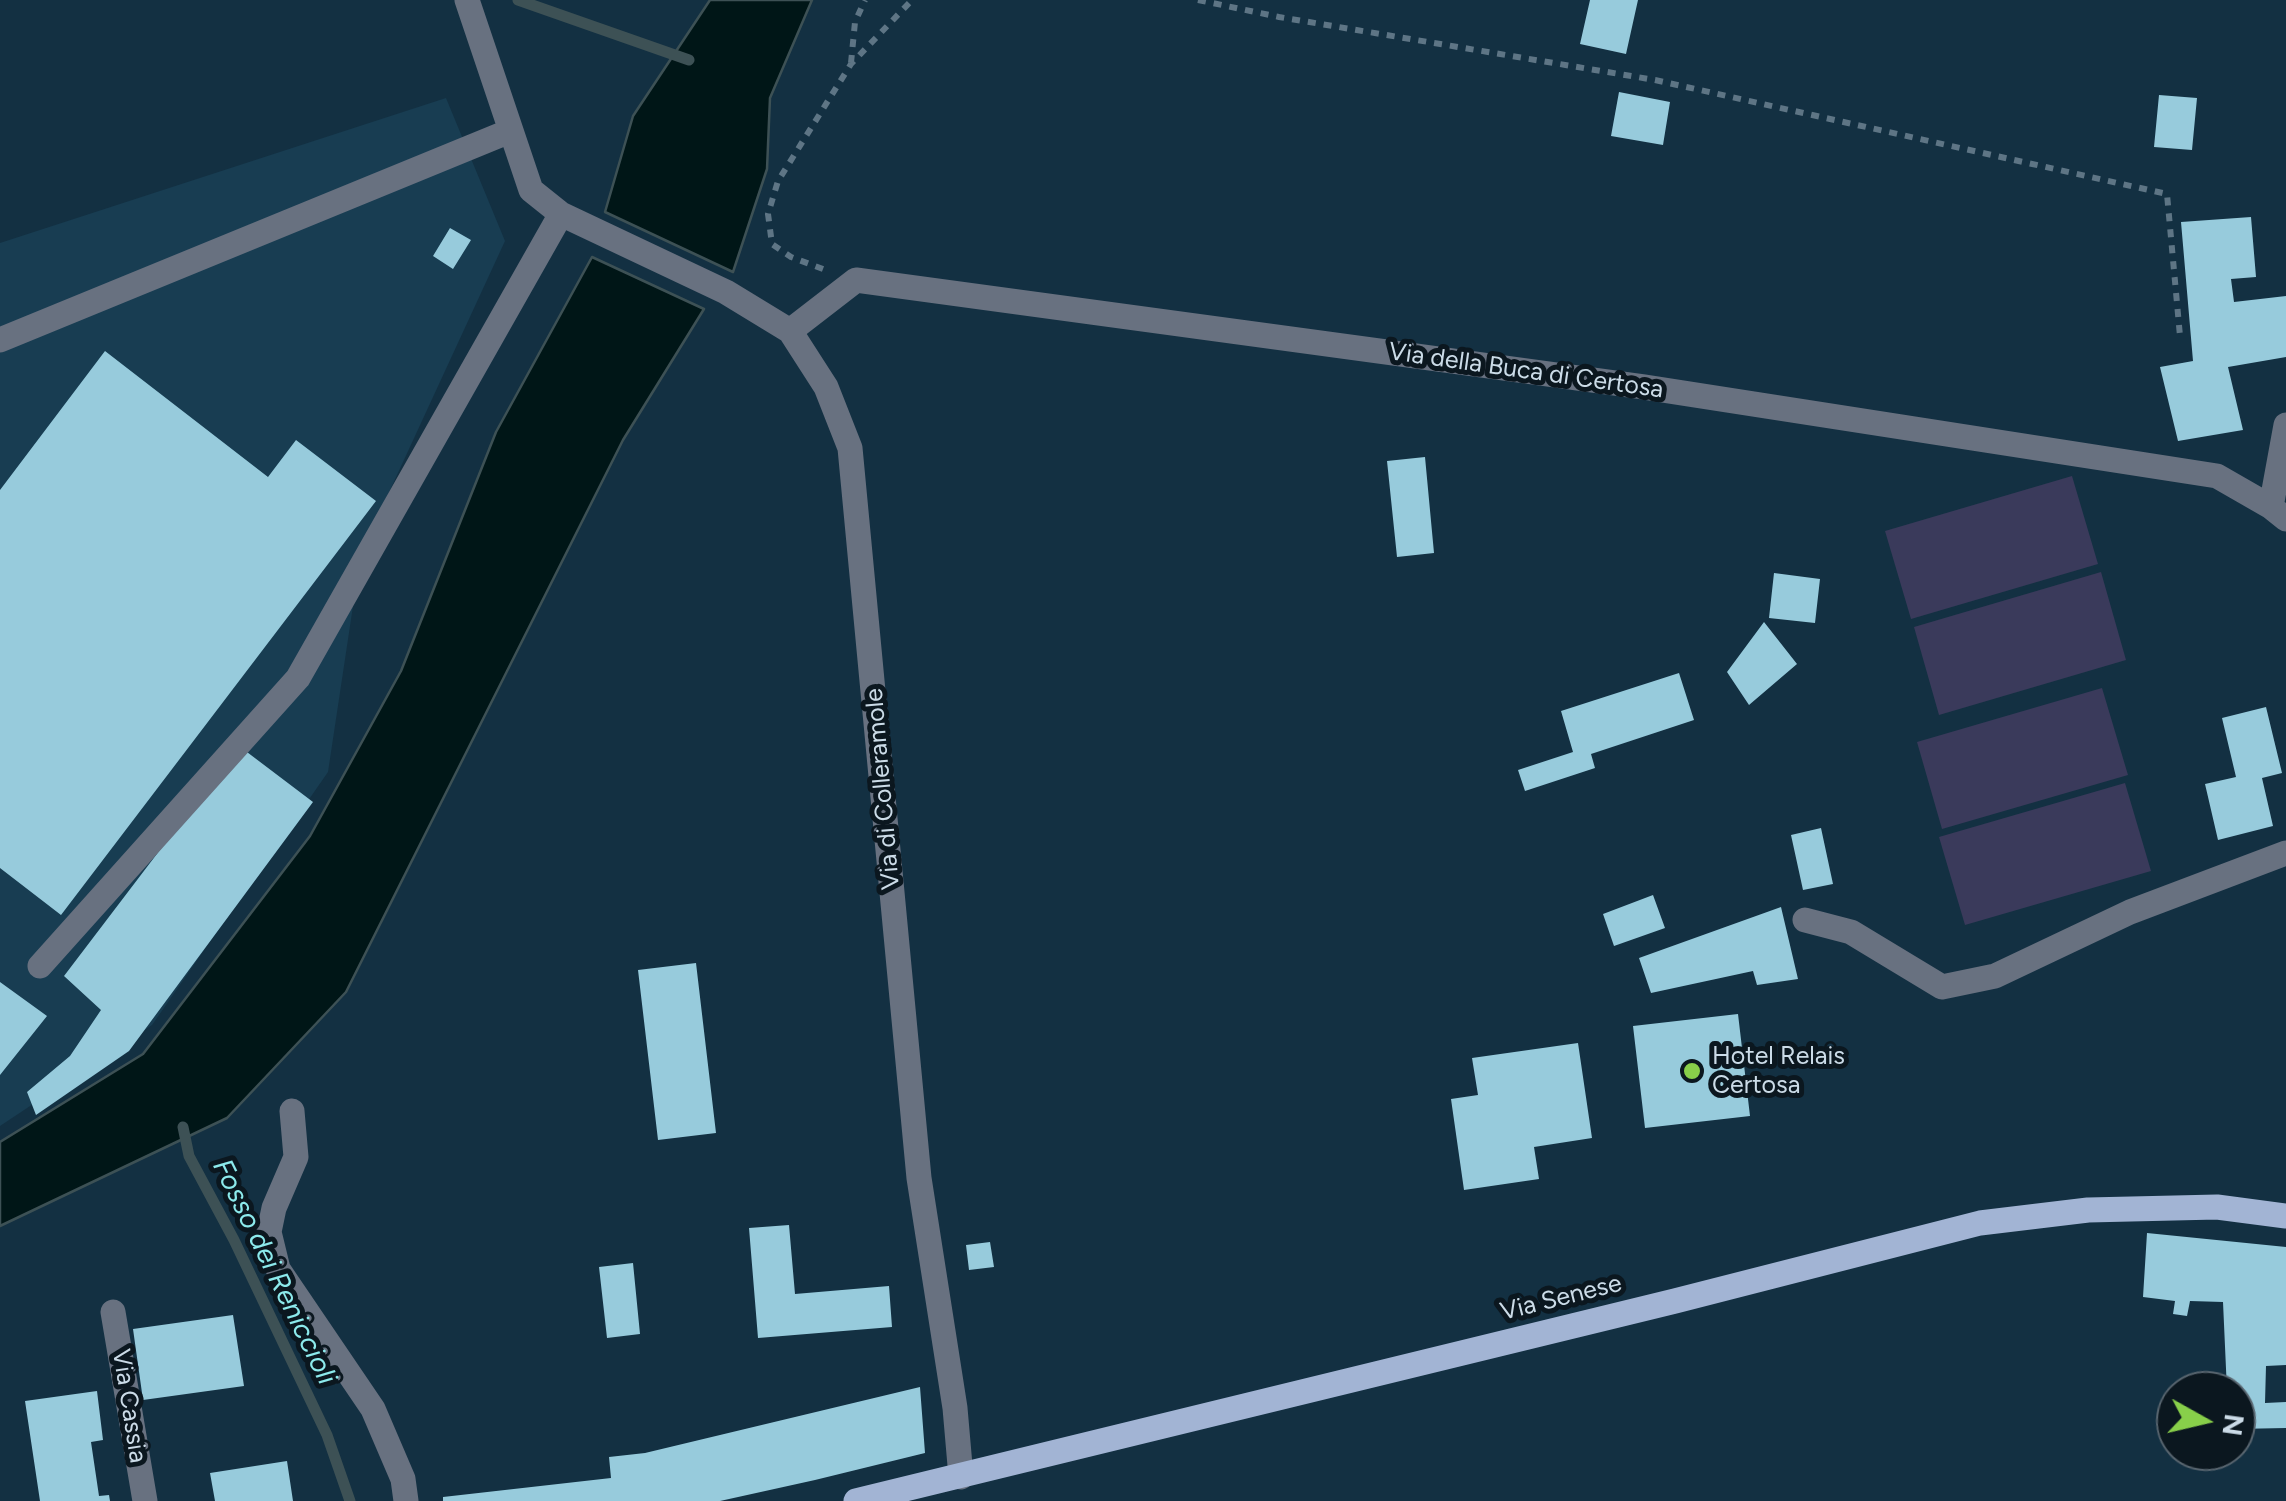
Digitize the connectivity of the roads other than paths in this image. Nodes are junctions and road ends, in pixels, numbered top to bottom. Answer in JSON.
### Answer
{"nodes":[{"id":1,"x":467,"y":0,"type":"edge"},
{"id":2,"x":510,"y":130,"type":"junction"},
{"id":3,"x":562,"y":214,"type":"junction"},
{"id":4,"x":790,"y":331,"type":"junction"},
{"id":5,"x":0,"y":340,"type":"edge"},
{"id":6,"x":2286,"y":425,"type":"edge"},
{"id":7,"x":2278,"y":513,"type":"edge"},
{"id":8,"x":2286,"y":853,"type":"edge"},
{"id":9,"x":1805,"y":920,"type":"dead end"},
{"id":10,"x":40,"y":966,"type":"dead end"},
{"id":11,"x":292,"y":1111,"type":"dead end"},
{"id":12,"x":2286,"y":1216,"type":"edge"},
{"id":13,"x":113,"y":1312,"type":"dead end"},
{"id":14,"x":961,"y":1477,"type":"junction"},
{"id":15,"x":144,"y":1501,"type":"edge"},
{"id":16,"x":406,"y":1501,"type":"edge"},
{"id":17,"x":856,"y":1501,"type":"edge"}],
"edges":[{"from":1,"to":2,"type":"street","name":"Via di Colleramole"},
{"from":2,"to":3,"type":"street","name":"Via di Colleramole"},
{"from":2,"to":5,"type":"street"},
{"from":3,"to":4,"type":"street","name":"Via di Colleramole"},
{"from":3,"to":10,"type":"street"},
{"from":4,"to":7,"type":"street","name":"Via della Buca di Certosa"},
{"from":4,"to":14,"type":"street","name":"Via di Colleramole"},
{"from":6,"to":7,"type":"street","name":"Via della Buca di Certosa"},
{"from":8,"to":9,"type":"street"},
{"from":11,"to":16,"type":"street"},
{"from":12,"to":14,"type":"main road","name":"Via Senese"},
{"from":13,"to":15,"type":"street","name":"Via Cassia"},
{"from":14,"to":17,"type":"main road","name":"Via Senese"}]}
